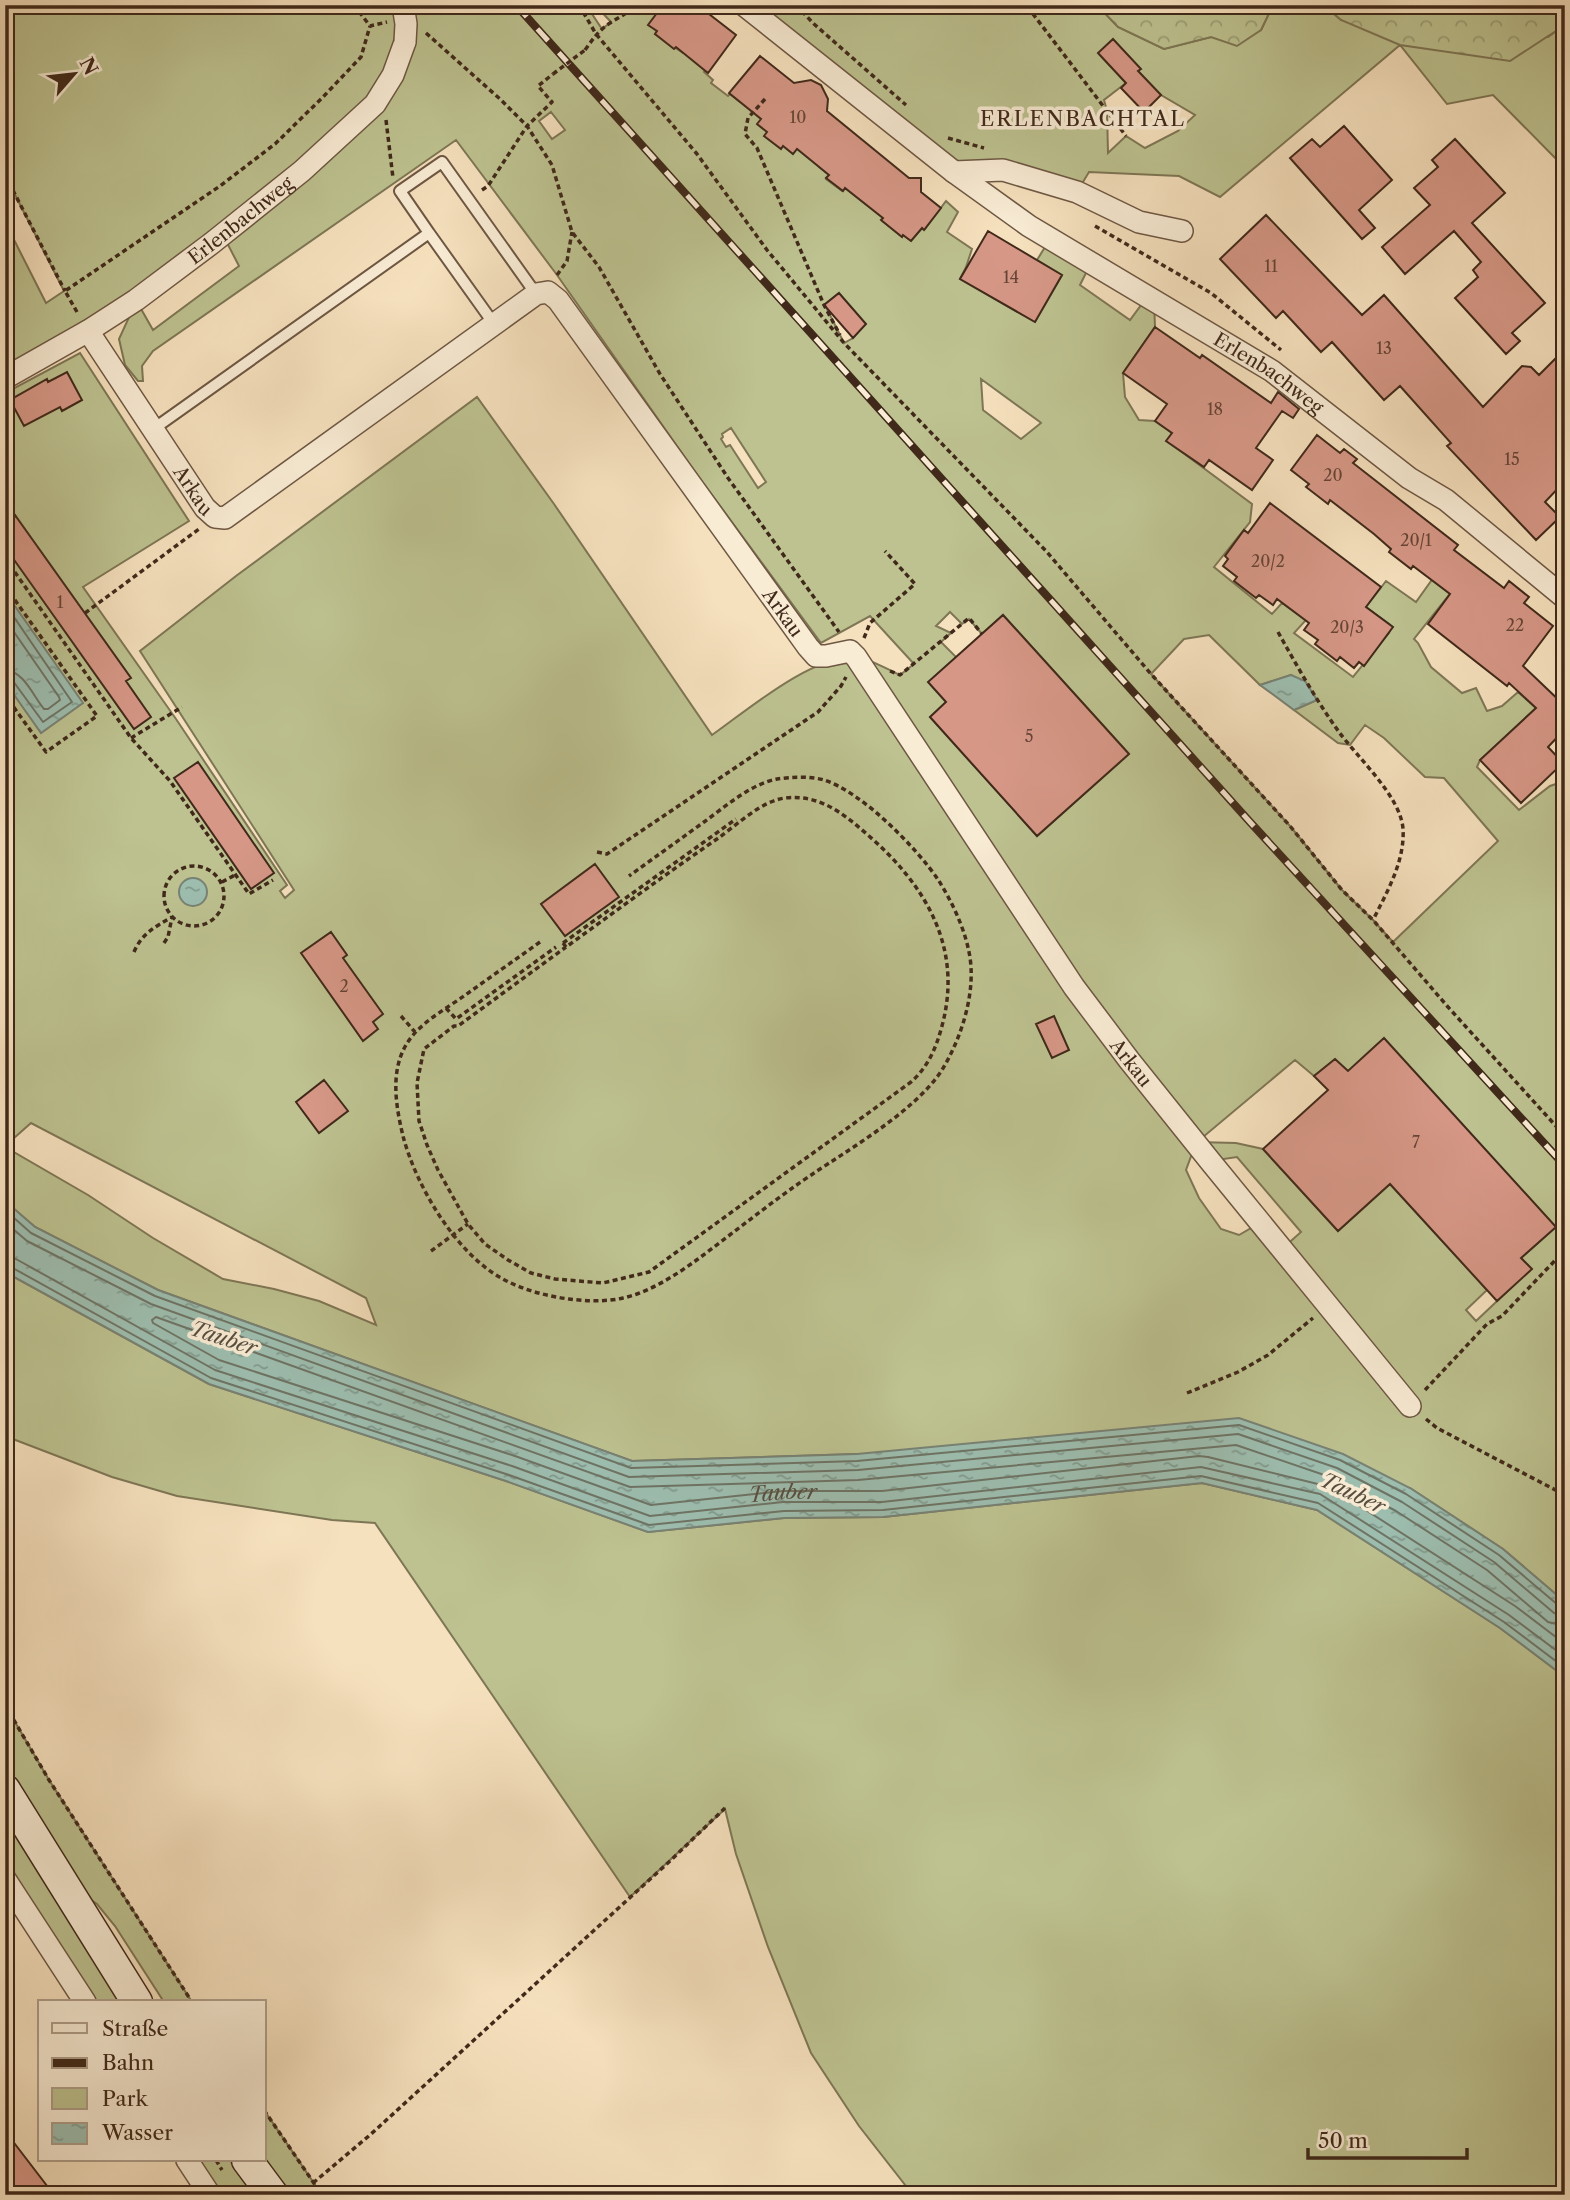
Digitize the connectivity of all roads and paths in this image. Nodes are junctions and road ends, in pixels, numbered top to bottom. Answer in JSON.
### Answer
{"nodes":[{"id":1,"x":354,"y":5,"type":"edge"},
{"id":2,"x":579,"y":5,"type":"edge"},
{"id":3,"x":625,"y":5,"type":"edge"},
{"id":4,"x":744,"y":5,"type":"edge"},
{"id":5,"x":796,"y":5,"type":"edge"},
{"id":6,"x":1018,"y":5,"type":"edge"},
{"id":7,"x":634,"y":8,"type":"edge"},
{"id":8,"x":397,"y":13,"type":"edge"},
{"id":9,"x":370,"y":26,"type":"junction"},
{"id":10,"x":596,"y":34,"type":"junction"},
{"id":11,"x":412,"y":35,"type":"junction"},
{"id":12,"x":765,"y":99,"type":"dead end"},
{"id":13,"x":374,"y":104,"type":"junction"},
{"id":14,"x":910,"y":108,"type":"dead end"},
{"id":15,"x":527,"y":127,"type":"junction"},
{"id":16,"x":940,"y":132,"type":"dead end"},
{"id":17,"x":1126,"y":136,"type":"dead end"},
{"id":18,"x":987,"y":149,"type":"dead end"},
{"id":19,"x":954,"y":172,"type":"junction"},
{"id":20,"x":5,"y":175,"type":"edge"},
{"id":21,"x":400,"y":191,"type":"junction"},
{"id":22,"x":468,"y":199,"type":"junction"},
{"id":23,"x":1091,"y":224,"type":"dead end"},
{"id":24,"x":1182,"y":231,"type":"dead end"},
{"id":25,"x":572,"y":232,"type":"junction"},
{"id":26,"x":429,"y":233,"type":"junction"},
{"id":27,"x":65,"y":291,"type":"junction"},
{"id":28,"x":536,"y":294,"type":"junction"},
{"id":29,"x":494,"y":324,"type":"junction"},
{"id":30,"x":88,"y":331,"type":"junction"},
{"id":31,"x":844,"y":343,"type":"junction"},
{"id":32,"x":1283,"y":351,"type":"dead end"},
{"id":33,"x":5,"y":378,"type":"edge"},
{"id":34,"x":152,"y":430,"type":"junction"},
{"id":35,"x":16,"y":515,"type":"dead end"},
{"id":36,"x":215,"y":517,"type":"junction"},
{"id":37,"x":5,"y":523,"type":"edge"},
{"id":38,"x":885,"y":551,"type":"dead end"},
{"id":39,"x":5,"y":558,"type":"edge"},
{"id":40,"x":5,"y":586,"type":"edge"},
{"id":41,"x":1565,"y":598,"type":"edge"},
{"id":42,"x":85,"y":613,"type":"dead end"},
{"id":43,"x":1278,"y":632,"type":"dead end"},
{"id":44,"x":982,"y":634,"type":"dead end"},
{"id":45,"x":856,"y":657,"type":"junction"},
{"id":46,"x":5,"y":695,"type":"edge"},
{"id":47,"x":182,"y":707,"type":"dead end"},
{"id":48,"x":131,"y":738,"type":"junction"},
{"id":49,"x":736,"y":819,"type":"dead end"},
{"id":50,"x":597,"y":852,"type":"dead end"},
{"id":51,"x":235,"y":875,"type":"junction"},
{"id":52,"x":629,"y":876,"type":"dead end"},
{"id":53,"x":273,"y":880,"type":"dead end"},
{"id":54,"x":221,"y":882,"type":"junction"},
{"id":55,"x":172,"y":916,"type":"junction"},
{"id":56,"x":1373,"y":920,"type":"junction"},
{"id":57,"x":540,"y":942,"type":"dead end"},
{"id":58,"x":164,"y":943,"type":"dead end"},
{"id":59,"x":556,"y":947,"type":"dead end"},
{"id":60,"x":566,"y":947,"type":"junction"},
{"id":61,"x":134,"y":952,"type":"dead end"},
{"id":62,"x":446,"y":1008,"type":"junction"},
{"id":63,"x":401,"y":1016,"type":"dead end"},
{"id":64,"x":415,"y":1032,"type":"junction"},
{"id":65,"x":1565,"y":1136,"type":"edge"},
{"id":66,"x":468,"y":1224,"type":"junction"},
{"id":67,"x":453,"y":1234,"type":"junction"},
{"id":68,"x":1565,"y":1250,"type":"edge"},
{"id":69,"x":431,"y":1251,"type":"dead end"},
{"id":70,"x":1328,"y":1306,"type":"junction"},
{"id":71,"x":1187,"y":1393,"type":"dead end"},
{"id":72,"x":1410,"y":1406,"type":"junction"},
{"id":73,"x":1565,"y":1495,"type":"edge"},
{"id":74,"x":5,"y":1705,"type":"edge"},
{"id":75,"x":5,"y":1790,"type":"edge"},
{"id":76,"x":725,"y":1808,"type":"dead end"},
{"id":77,"x":5,"y":1879,"type":"edge"},
{"id":78,"x":84,"y":2000,"type":"edge"},
{"id":79,"x":136,"y":2000,"type":"edge"},
{"id":80,"x":191,"y":2000,"type":"edge"},
{"id":81,"x":266,"y":2113,"type":"edge"},
{"id":82,"x":188,"y":2162,"type":"edge"},
{"id":83,"x":248,"y":2162,"type":"edge"},
{"id":84,"x":313,"y":2183,"type":"junction"},
{"id":85,"x":210,"y":2195,"type":"edge"},
{"id":86,"x":273,"y":2195,"type":"edge"},
{"id":87,"x":321,"y":2195,"type":"edge"}],
"edges":[{"from":1,"to":9,"type":"path"},
{"from":2,"to":10,"type":"path"},
{"from":3,"to":7,"type":"path"},
{"from":4,"to":19,"type":"street","name":"Erlenbachweg"},
{"from":5,"to":14,"type":"path"},
{"from":6,"to":17,"type":"path"},
{"from":7,"to":10,"type":"path"},
{"from":8,"to":9,"type":"path"},
{"from":8,"to":11,"type":"street","name":"Erlenbachweg","bridge":true},
{"from":9,"to":27,"type":"path"},
{"from":10,"to":15,"type":"path","bridge":true},
{"from":10,"to":31,"type":"path"},
{"from":11,"to":13,"type":"street","name":"Erlenbachweg"},
{"from":11,"to":15,"type":"path"},
{"from":12,"to":31,"type":"path"},
{"from":13,"to":21,"type":"path"},
{"from":13,"to":30,"type":"street","name":"Erlenbachweg"},
{"from":15,"to":22,"type":"path"},
{"from":15,"to":25,"type":"path"},
{"from":16,"to":18,"type":"path"},
{"from":19,"to":24,"type":"street"},
{"from":19,"to":41,"type":"street","name":"Erlenbachweg"},
{"from":20,"to":27,"type":"path"},
{"from":21,"to":22,"type":"lane"},
{"from":21,"to":26,"type":"lane"},
{"from":22,"to":28,"type":"lane"},
{"from":23,"to":32,"type":"path"},
{"from":25,"to":28,"type":"path"},
{"from":25,"to":45,"type":"path"},
{"from":26,"to":29,"type":"lane"},
{"from":26,"to":34,"type":"lane"},
{"from":27,"to":30,"type":"path"},
{"from":28,"to":29,"type":"street","name":"Arkau"},
{"from":28,"to":45,"type":"street","name":"Arkau"},
{"from":29,"to":36,"type":"street","name":"Arkau"},
{"from":30,"to":33,"type":"street","name":"Erlenbachweg"},
{"from":30,"to":34,"type":"street","name":"Arkau"},
{"from":31,"to":56,"type":"path"},
{"from":34,"to":36,"type":"street","name":"Arkau"},
{"from":35,"to":37,"type":"path"},
{"from":36,"to":42,"type":"path"},
{"from":38,"to":45,"type":"path"},
{"from":39,"to":48,"type":"path"},
{"from":40,"to":46,"type":"path"},
{"from":43,"to":56,"type":"path"},
{"from":44,"to":45,"type":"path"},
{"from":45,"to":50,"type":"path"},
{"from":45,"to":70,"type":"street","name":"Arkau"},
{"from":47,"to":48,"type":"path"},
{"from":48,"to":51,"type":"path"},
{"from":49,"to":60,"type":"path"},
{"from":51,"to":53,"type":"path"},
{"from":51,"to":54,"type":"path"},
{"from":52,"to":67,"type":"path"},
{"from":54,"to":55,"type":"path"},
{"from":54,"to":55,"type":"path"},
{"from":55,"to":58,"type":"path"},
{"from":55,"to":61,"type":"path"},
{"from":56,"to":65,"type":"path"},
{"from":57,"to":62,"type":"path"},
{"from":59,"to":62,"type":"path"},
{"from":60,"to":66,"type":"path"},
{"from":60,"to":66,"type":"path"},
{"from":62,"to":64,"type":"path"},
{"from":63,"to":64,"type":"path"},
{"from":64,"to":67,"type":"path"},
{"from":66,"to":67,"type":"path"},
{"from":67,"to":69,"type":"path"},
{"from":68,"to":72,"type":"path"},
{"from":70,"to":71,"type":"path"},
{"from":70,"to":72,"type":"street","name":"Arkau"},
{"from":72,"to":73,"type":"path"},
{"from":74,"to":80,"type":"path"},
{"from":75,"to":79,"type":"street"},
{"from":76,"to":84,"type":"path"},
{"from":77,"to":78,"type":"street"},
{"from":81,"to":84,"type":"path"},
{"from":82,"to":85,"type":"street"},
{"from":83,"to":86,"type":"street"},
{"from":84,"to":87,"type":"path"}]}
